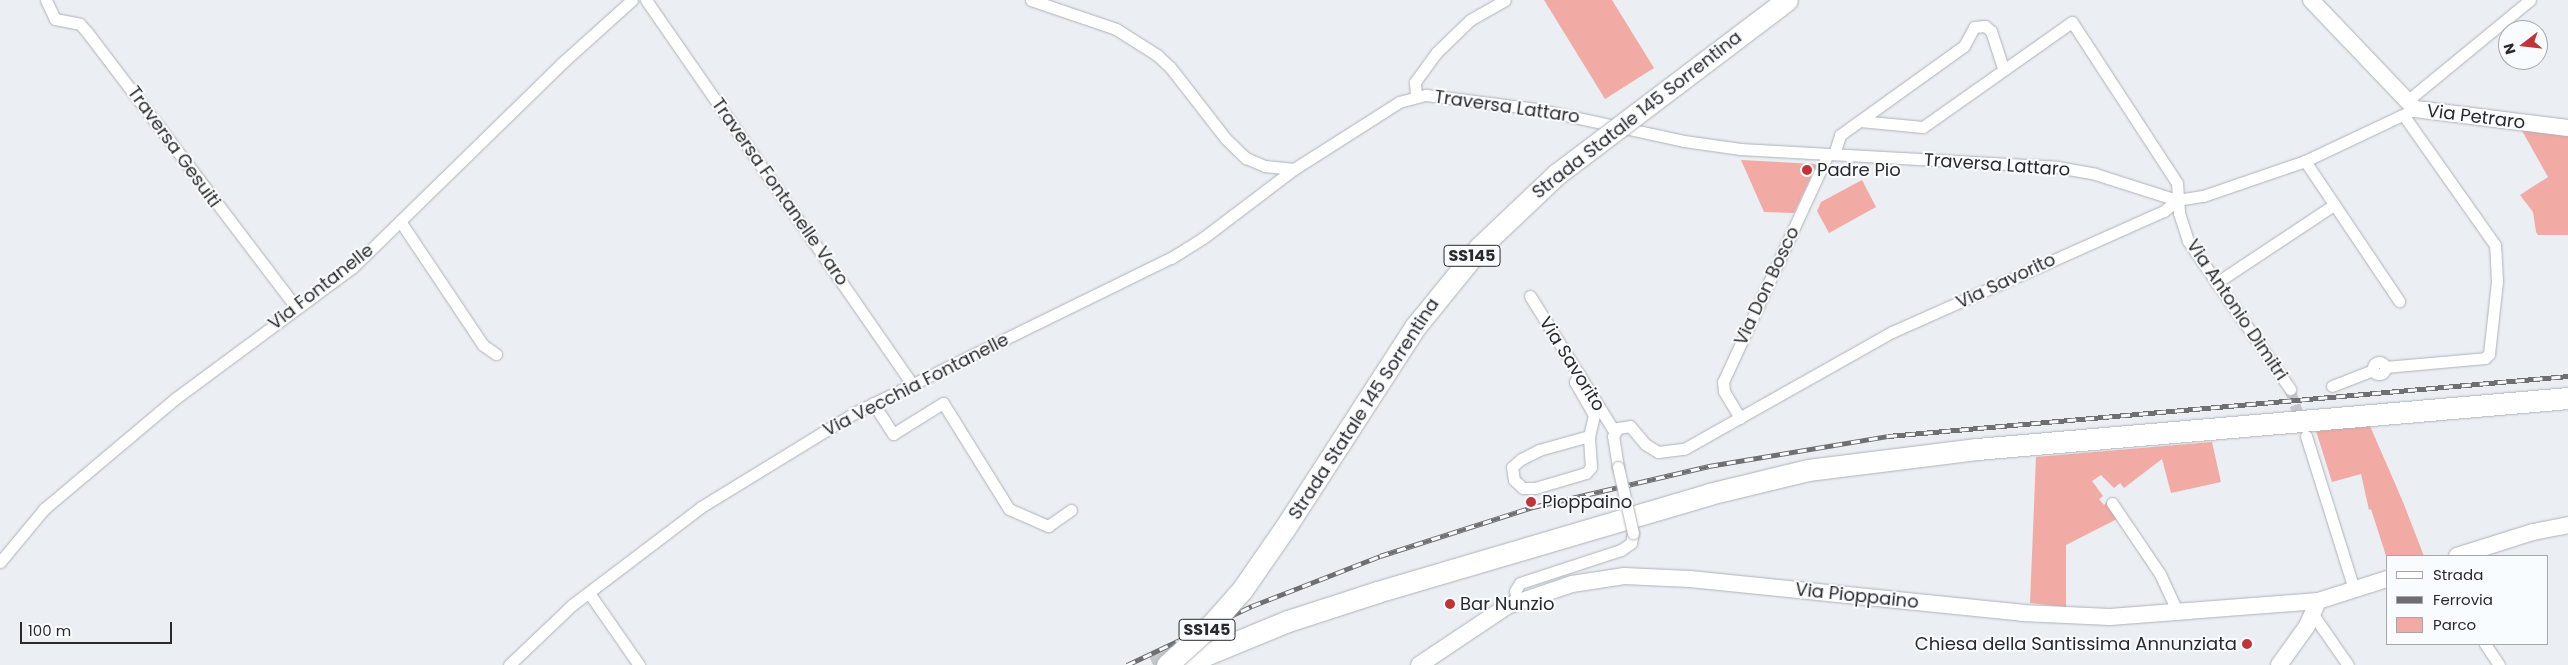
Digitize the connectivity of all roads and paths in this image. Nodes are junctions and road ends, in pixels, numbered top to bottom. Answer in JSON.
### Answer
{"nodes":[{"id":1,"x":46,"y":0,"type":"edge"},
{"id":2,"x":632,"y":0,"type":"edge"},
{"id":3,"x":646,"y":0,"type":"edge"},
{"id":4,"x":1031,"y":0,"type":"edge"},
{"id":5,"x":1505,"y":0,"type":"edge"},
{"id":6,"x":1787,"y":0,"type":"edge"},
{"id":7,"x":2311,"y":0,"type":"edge"},
{"id":8,"x":2530,"y":0,"type":"edge"},
{"id":9,"x":2003,"y":69,"type":"junction"},
{"id":10,"x":1416,"y":96,"type":"junction"},
{"id":11,"x":2409,"y":109,"type":"junction"},
{"id":12,"x":1860,"y":120,"type":"junction"},
{"id":13,"x":2568,"y":128,"type":"edge"},
{"id":14,"x":1831,"y":154,"type":"junction"},
{"id":15,"x":2305,"y":161,"type":"junction"},
{"id":16,"x":1294,"y":169,"type":"junction"},
{"id":17,"x":2177,"y":200,"type":"junction"},
{"id":18,"x":2334,"y":205,"type":"junction"},
{"id":19,"x":400,"y":221,"type":"junction"},
{"id":20,"x":2216,"y":283,"type":"junction"},
{"id":21,"x":1530,"y":296,"type":"dead end"},
{"id":22,"x":2399,"y":301,"type":"dead end"},
{"id":23,"x":296,"y":307,"type":"junction"},
{"id":24,"x":496,"y":354,"type":"dead end"},
{"id":25,"x":1579,"y":374,"type":"junction"},
{"id":26,"x":912,"y":384,"type":"junction"},
{"id":27,"x":2332,"y":386,"type":"dead end"},
{"id":28,"x":2290,"y":389,"type":"tunnel mouth"},
{"id":29,"x":2568,"y":398,"type":"edge"},
{"id":30,"x":873,"y":403,"type":"junction"},
{"id":31,"x":1740,"y":418,"type":"junction"},
{"id":32,"x":1614,"y":431,"type":"junction"},
{"id":33,"x":1589,"y":436,"type":"junction"},
{"id":34,"x":2306,"y":436,"type":"tunnel mouth"},
{"id":35,"x":2112,"y":503,"type":"dead end"},
{"id":36,"x":1071,"y":510,"type":"dead end"},
{"id":37,"x":2568,"y":525,"type":"edge"},
{"id":38,"x":1526,"y":548,"type":"junction"},
{"id":39,"x":2460,"y":555,"type":"edge"},
{"id":40,"x":0,"y":562,"type":"edge"},
{"id":41,"x":2386,"y":579,"type":"edge"},
{"id":42,"x":2354,"y":589,"type":"junction"},
{"id":43,"x":589,"y":592,"type":"junction"},
{"id":44,"x":1518,"y":601,"type":"junction"},
{"id":45,"x":2315,"y":607,"type":"junction"},
{"id":46,"x":2178,"y":613,"type":"junction"},
{"id":47,"x":1232,"y":631,"type":"tunnel mouth"},
{"id":48,"x":2486,"y":645,"type":"edge"},
{"id":49,"x":508,"y":665,"type":"edge"},
{"id":50,"x":639,"y":665,"type":"edge"},
{"id":51,"x":1168,"y":665,"type":"edge"},
{"id":52,"x":1181,"y":665,"type":"edge"},
{"id":53,"x":1419,"y":665,"type":"edge"},
{"id":54,"x":2280,"y":665,"type":"edge"},
{"id":55,"x":2348,"y":665,"type":"edge"},
{"id":56,"x":2499,"y":665,"type":"edge"}],
"edges":[{"from":1,"to":23,"type":"street","name":"Traversa Gesuiti"},
{"from":2,"to":19,"type":"street","name":"Via Fontanelle"},
{"from":3,"to":26,"type":"street","name":"Traversa Fontanelle Varo"},
{"from":4,"to":16,"type":"street"},
{"from":5,"to":10,"type":"street"},
{"from":6,"to":51,"type":"highway","name":"Strada Statale 145 Sorrentina","number":"SS145","bridge":true},
{"from":7,"to":11,"type":"main road","name":"Via Petraro"},
{"from":8,"to":11,"type":"street","name":"Via Savorito"},
{"from":9,"to":12,"type":"street"},
{"from":9,"to":12,"type":"street","name":"Via Don Bosco"},
{"from":9,"to":17,"type":"street","name":"Via Antonio Dimitri"},
{"from":10,"to":14,"type":"street","name":"Traversa Lattaro"},
{"from":10,"to":16,"type":"street","name":"Traversa Lattaro"},
{"from":11,"to":13,"type":"main road","name":"Via Petraro"},
{"from":11,"to":15,"type":"street","name":"Via Savorito"},
{"from":11,"to":27,"type":"street"},
{"from":12,"to":14,"type":"street","name":"Via Don Bosco"},
{"from":14,"to":17,"type":"street","name":"Traversa Lattaro"},
{"from":14,"to":31,"type":"street","name":"Via Don Bosco"},
{"from":15,"to":17,"type":"street","name":"Via Savorito"},
{"from":15,"to":18,"type":"street"},
{"from":16,"to":26,"type":"street","name":"Via Vecchia Fontanelle"},
{"from":17,"to":20,"type":"street","name":"Via Antonio Dimitri"},
{"from":17,"to":31,"type":"street","name":"Via Savorito"},
{"from":18,"to":20,"type":"street"},
{"from":18,"to":22,"type":"street"},
{"from":19,"to":23,"type":"street","name":"Via Fontanelle"},
{"from":19,"to":24,"type":"street"},
{"from":20,"to":28,"type":"street","name":"Via Antonio Dimitri"},
{"from":21,"to":25,"type":"street","name":"Via Savorito"},
{"from":23,"to":40,"type":"street","name":"Via Fontanelle"},
{"from":25,"to":32,"type":"street","name":"Via Savorito"},
{"from":25,"to":33,"type":"street"},
{"from":26,"to":30,"type":"street","name":"Via Vecchia Fontanelle"},
{"from":29,"to":38,"type":"highway"},
{"from":30,"to":36,"type":"street"},
{"from":30,"to":43,"type":"street","name":"Via Vecchia Fontanelle"},
{"from":31,"to":32,"type":"street","name":"Via Savorito"},
{"from":32,"to":44,"type":"street","name":"Via Savorito","bridge":true},
{"from":33,"to":33,"type":"street"},
{"from":34,"to":42,"type":"street"},
{"from":35,"to":46,"type":"street"},
{"from":37,"to":39,"type":"main road"},
{"from":38,"to":47,"type":"highway"},
{"from":38,"to":52,"type":"highway"},
{"from":41,"to":42,"type":"main road","name":"Via Pioppaino"},
{"from":42,"to":45,"type":"main road","name":"Via Pioppaino"},
{"from":43,"to":49,"type":"street","name":"Via Vecchia Fontanelle"},
{"from":43,"to":50,"type":"street"},
{"from":44,"to":46,"type":"main road","name":"Via Pioppaino"},
{"from":44,"to":53,"type":"main road","name":"Via Pioppaino"},
{"from":45,"to":46,"type":"main road","name":"Via Pioppaino"},
{"from":45,"to":54,"type":"main road"},
{"from":45,"to":55,"type":"street"},
{"from":48,"to":56,"type":"street"}]}
